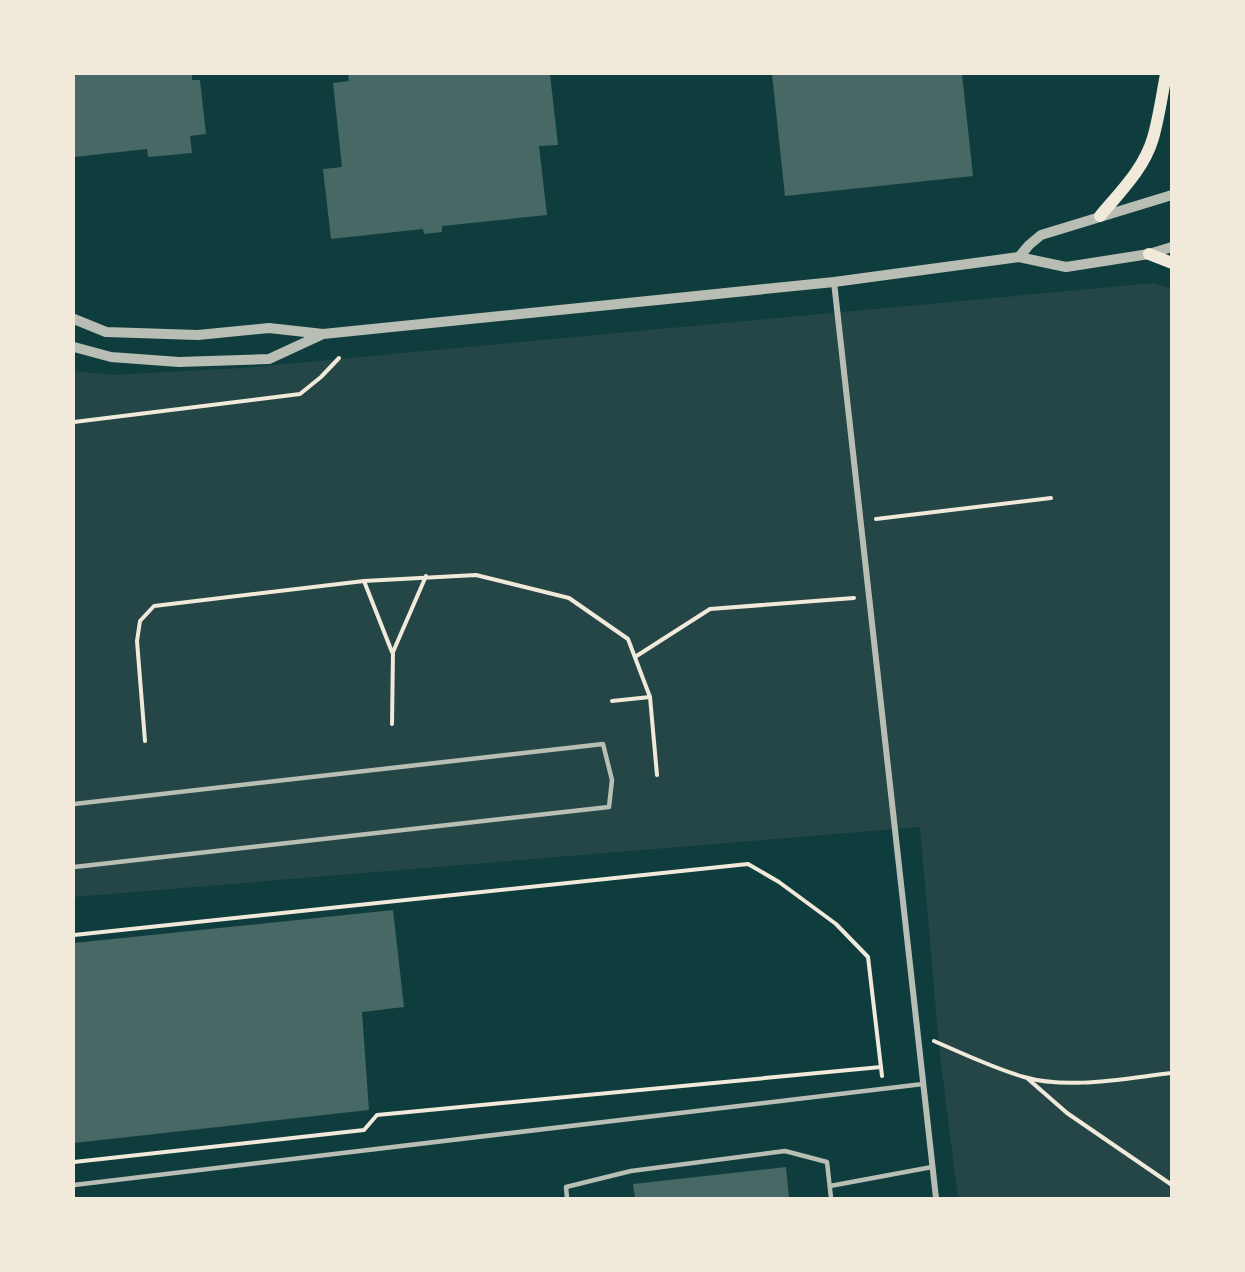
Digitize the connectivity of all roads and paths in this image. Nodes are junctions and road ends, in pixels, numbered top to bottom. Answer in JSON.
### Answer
{"nodes":[{"id":1,"x":1166,"y":74,"type":"edge"},
{"id":2,"x":1172,"y":195,"type":"edge"},
{"id":3,"x":1100,"y":216,"type":"junction"},
{"id":4,"x":1172,"y":247,"type":"edge"},
{"id":5,"x":1149,"y":254,"type":"junction"},
{"id":6,"x":1019,"y":257,"type":"junction"},
{"id":7,"x":1172,"y":263,"type":"edge"},
{"id":8,"x":834,"y":282,"type":"junction"},
{"id":9,"x":74,"y":319,"type":"edge"},
{"id":10,"x":324,"y":334,"type":"junction"},
{"id":11,"x":74,"y":347,"type":"edge"},
{"id":12,"x":339,"y":358,"type":"dead end"},
{"id":13,"x":74,"y":422,"type":"edge"},
{"id":14,"x":1051,"y":498,"type":"dead end"},
{"id":15,"x":860,"y":520,"type":"junction"},
{"id":16,"x":426,"y":576,"type":"junction"},
{"id":17,"x":364,"y":580,"type":"junction"},
{"id":18,"x":869,"y":597,"type":"junction"},
{"id":19,"x":393,"y":652,"type":"junction"},
{"id":20,"x":635,"y":657,"type":"junction"},
{"id":21,"x":650,"y":697,"type":"junction"},
{"id":22,"x":612,"y":701,"type":"dead end"},
{"id":23,"x":392,"y":724,"type":"dead end"},
{"id":24,"x":145,"y":741,"type":"dead end"},
{"id":25,"x":657,"y":775,"type":"dead end"},
{"id":26,"x":74,"y":804,"type":"edge"},
{"id":27,"x":74,"y":867,"type":"edge"},
{"id":28,"x":74,"y":935,"type":"edge"},
{"id":29,"x":917,"y":1034,"type":"junction"},
{"id":30,"x":881,"y":1067,"type":"junction"},
{"id":31,"x":1172,"y":1073,"type":"edge"},
{"id":32,"x":1026,"y":1078,"type":"junction"},
{"id":33,"x":923,"y":1084,"type":"junction"},
{"id":34,"x":883,"y":1088,"type":"junction"},
{"id":35,"x":74,"y":1162,"type":"edge"},
{"id":36,"x":932,"y":1167,"type":"junction"},
{"id":37,"x":74,"y":1185,"type":"edge"},
{"id":38,"x":1172,"y":1185,"type":"edge"},
{"id":39,"x":830,"y":1186,"type":"junction"},
{"id":40,"x":567,"y":1198,"type":"edge"},
{"id":41,"x":831,"y":1198,"type":"edge"},
{"id":42,"x":936,"y":1198,"type":"edge"}],
"edges":[{"from":1,"to":3,"type":"main road"},
{"from":2,"to":3,"type":"street"},
{"from":3,"to":6,"type":"street"},
{"from":4,"to":5,"type":"street"},
{"from":5,"to":6,"type":"street"},
{"from":5,"to":7,"type":"main road"},
{"from":6,"to":8,"type":"street"},
{"from":8,"to":10,"type":"street"},
{"from":8,"to":15,"type":"street"},
{"from":9,"to":10,"type":"street"},
{"from":10,"to":11,"type":"street"},
{"from":12,"to":13,"type":"path"},
{"from":14,"to":15,"type":"path"},
{"from":15,"to":18,"type":"street"},
{"from":16,"to":17,"type":"path"},
{"from":16,"to":19,"type":"path"},
{"from":16,"to":20,"type":"path"},
{"from":17,"to":19,"type":"path"},
{"from":17,"to":24,"type":"path"},
{"from":18,"to":20,"type":"path"},
{"from":18,"to":29,"type":"street"},
{"from":19,"to":23,"type":"path"},
{"from":20,"to":21,"type":"path"},
{"from":21,"to":22,"type":"path"},
{"from":21,"to":25,"type":"path"},
{"from":26,"to":27,"type":"lane"},
{"from":28,"to":30,"type":"path"},
{"from":29,"to":32,"type":"path"},
{"from":29,"to":33,"type":"street"},
{"from":30,"to":34,"type":"path"},
{"from":30,"to":35,"type":"path"},
{"from":31,"to":32,"type":"path"},
{"from":32,"to":38,"type":"path"},
{"from":33,"to":34,"type":"lane"},
{"from":33,"to":36,"type":"street"},
{"from":34,"to":37,"type":"lane"},
{"from":36,"to":39,"type":"lane"},
{"from":36,"to":42,"type":"street"},
{"from":39,"to":40,"type":"lane"},
{"from":39,"to":41,"type":"lane"}]}
